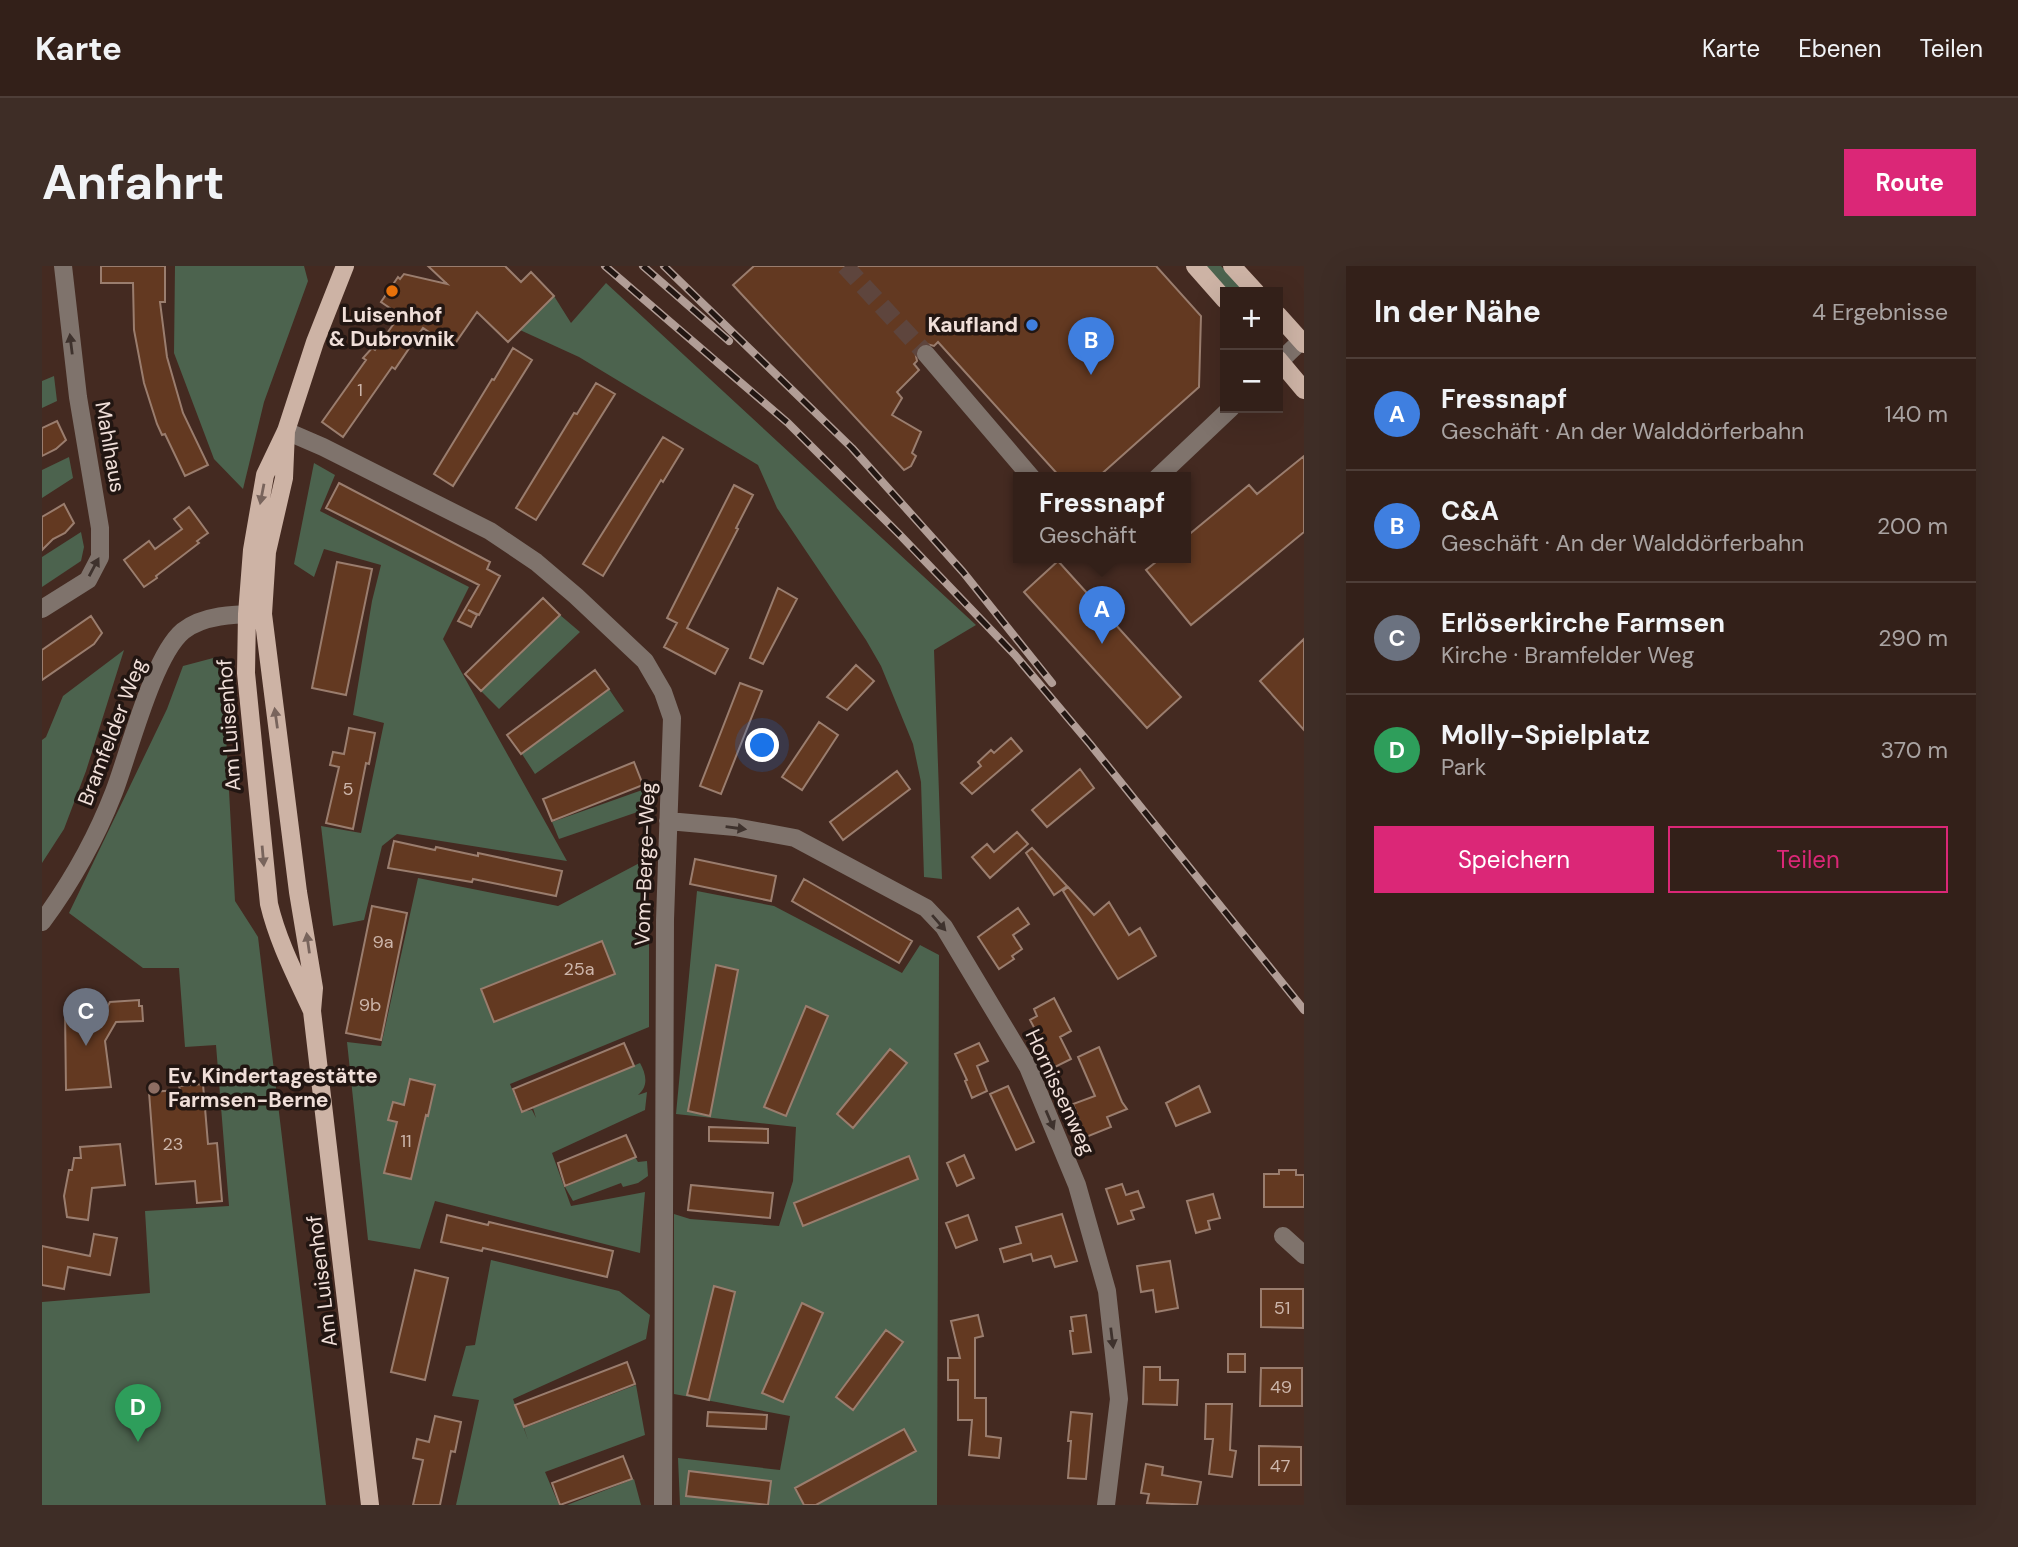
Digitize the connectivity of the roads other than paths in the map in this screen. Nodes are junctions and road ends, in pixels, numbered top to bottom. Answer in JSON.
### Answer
{"nodes":[{"id":1,"x":63,"y":266,"type":"edge"},
{"id":2,"x":1195,"y":266,"type":"edge"},
{"id":3,"x":1232,"y":266,"type":"edge"},
{"id":4,"x":342,"y":270,"type":"edge"},
{"id":5,"x":1251,"y":287,"type":"edge"},
{"id":6,"x":1220,"y":294,"type":"edge"},
{"id":7,"x":1283,"y":321,"type":"edge"},
{"id":8,"x":1303,"y":343,"type":"edge"},
{"id":9,"x":926,"y":354,"type":"tunnel mouth"},
{"id":10,"x":1283,"y":357,"type":"edge"},
{"id":11,"x":1283,"y":367,"type":"edge"},
{"id":12,"x":1304,"y":390,"type":"edge"},
{"id":13,"x":1226,"y":413,"type":"edge"},
{"id":14,"x":286,"y":431,"type":"junction"},
{"id":15,"x":1027,"y":472,"type":"edge"},
{"id":16,"x":1163,"y":472,"type":"edge"},
{"id":17,"x":42,"y":609,"type":"edge"},
{"id":18,"x":255,"y":614,"type":"junction"},
{"id":19,"x":668,"y":821,"type":"junction"},
{"id":20,"x":42,"y":922,"type":"edge"},
{"id":21,"x":312,"y":1011,"type":"junction"},
{"id":22,"x":1283,"y":1236,"type":"dead end"},
{"id":23,"x":1304,"y":1255,"type":"edge"},
{"id":24,"x":370,"y":1505,"type":"edge"},
{"id":25,"x":663,"y":1505,"type":"edge"},
{"id":26,"x":1106,"y":1505,"type":"edge"}],
"edges":[{"from":17,"to":1,"type":"street","name":"Mahlhaus","one_way":true},
{"from":2,"to":6,"type":"main road"},
{"from":3,"to":5,"type":"main road"},
{"from":4,"to":14,"type":"main road","name":"Am Luisenhof"},
{"from":7,"to":8,"type":"main road"},
{"from":8,"to":10,"type":"street"},
{"from":9,"to":15,"type":"street"},
{"from":11,"to":12,"type":"main road"},
{"from":13,"to":16,"type":"street"},
{"from":14,"to":18,"type":"main road","name":"Am Luisenhof"},
{"from":14,"to":19,"type":"street","name":"Vom-Berge-Weg"},
{"from":18,"to":20,"type":"street","name":"Bramfelder Weg"},
{"from":21,"to":18,"type":"main road","name":"Am Luisenhof","one_way":true},
{"from":18,"to":21,"type":"main road","name":"Am Luisenhof","one_way":true},
{"from":19,"to":25,"type":"street","name":"Vom-Berge-Weg"},
{"from":19,"to":26,"type":"street","name":"Hornissenweg","one_way":true},
{"from":21,"to":24,"type":"main road","name":"Am Luisenhof"},
{"from":22,"to":23,"type":"street"}]}
